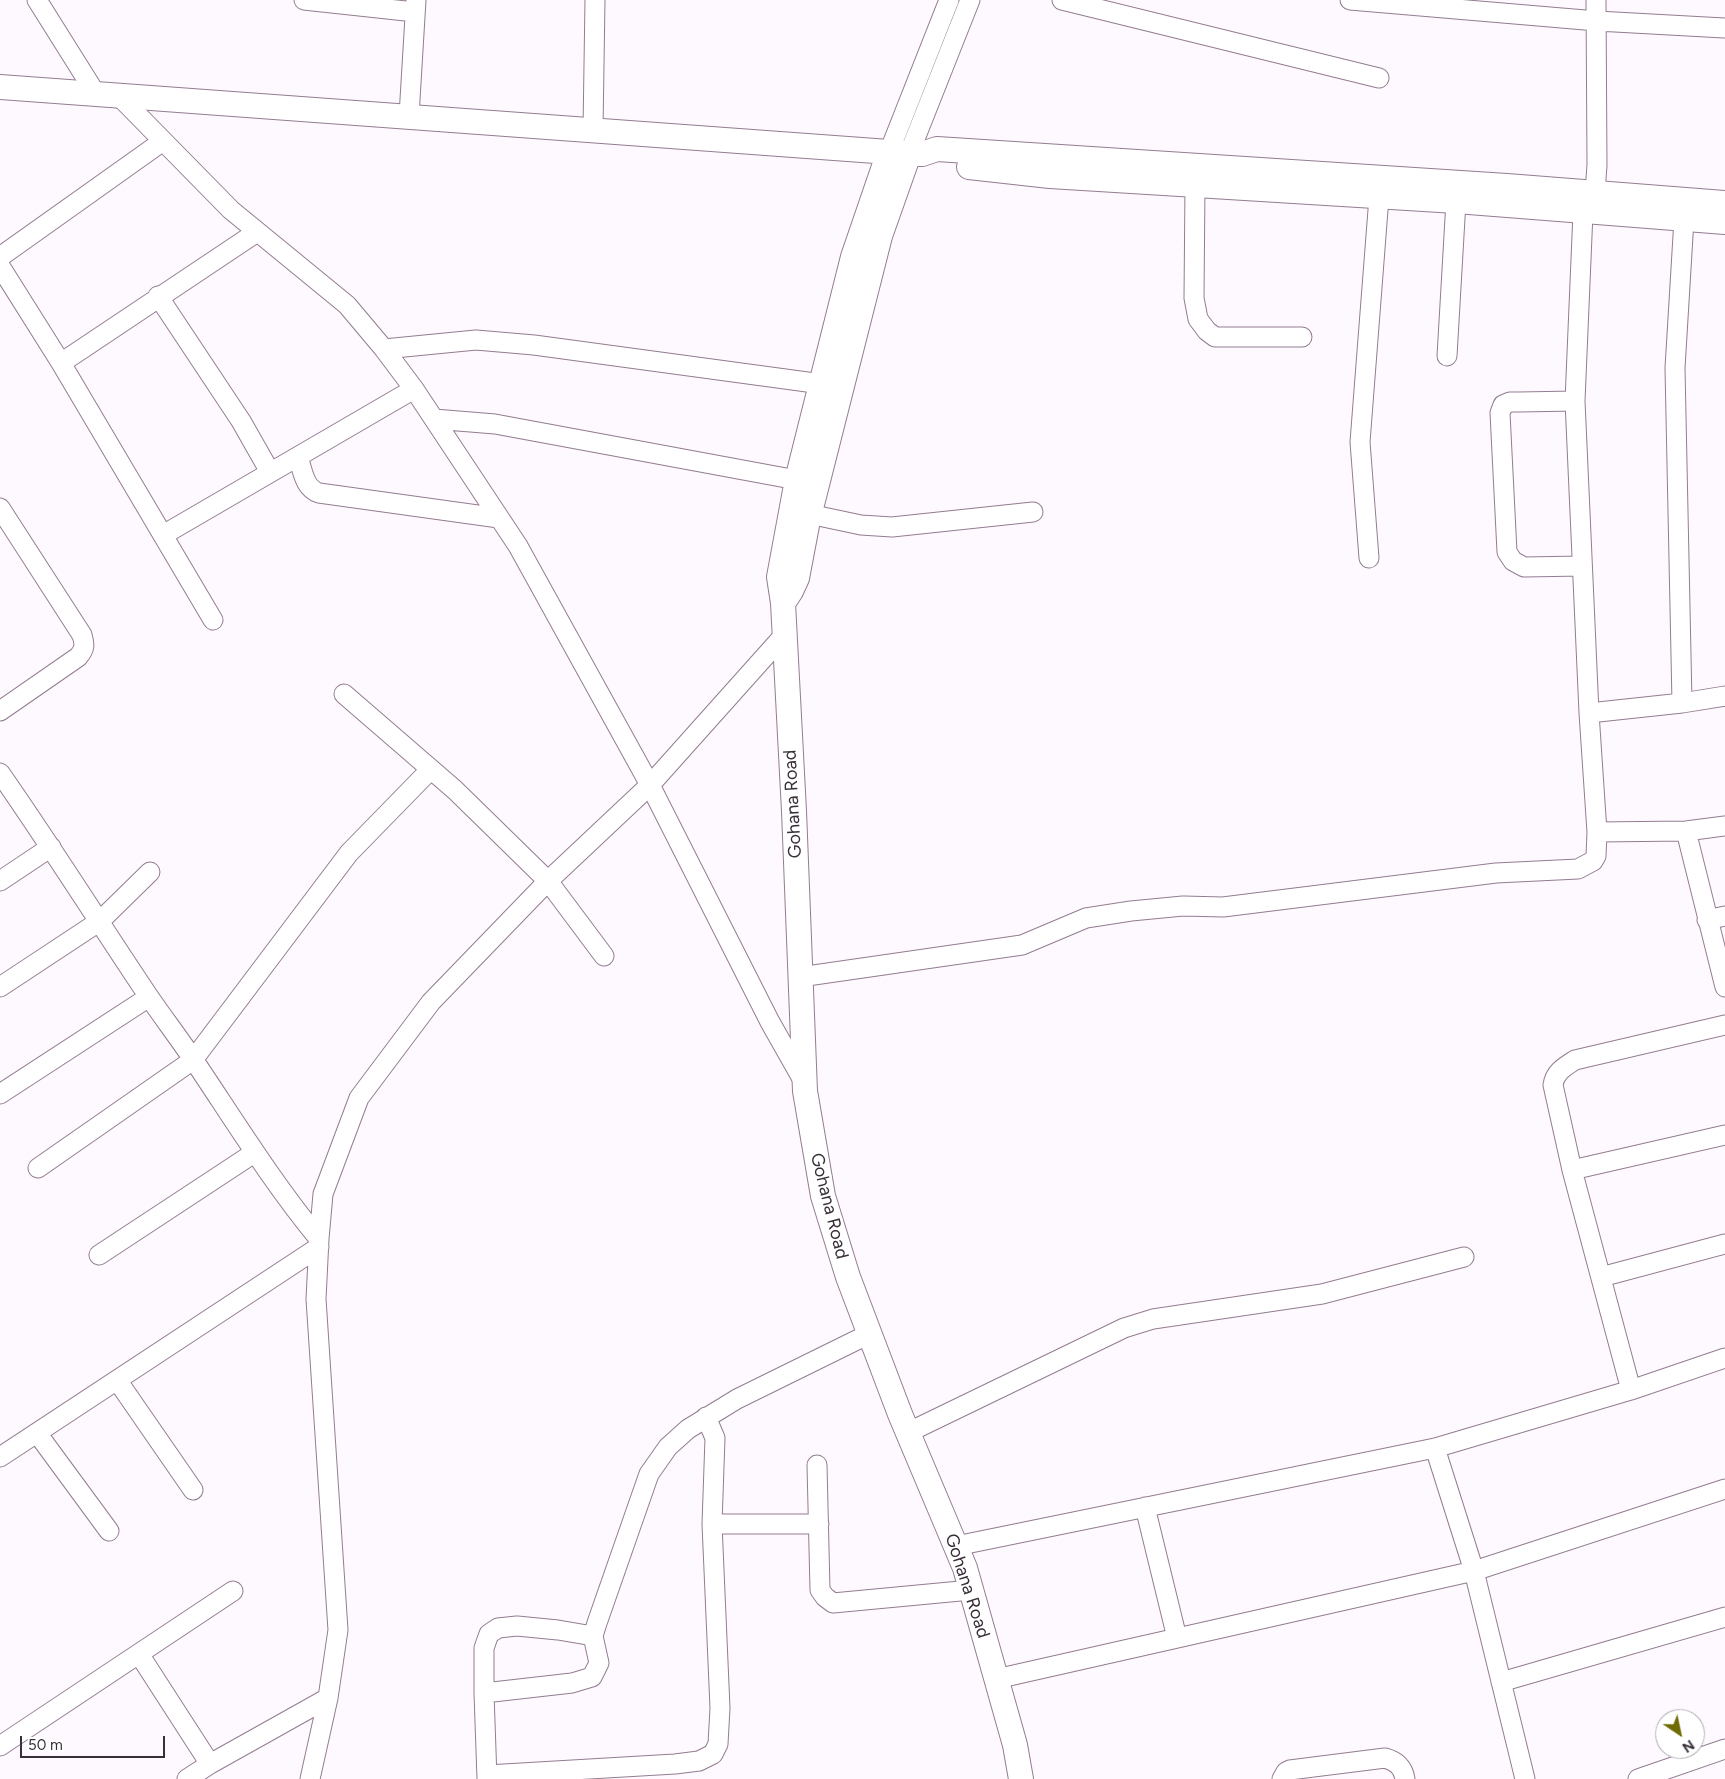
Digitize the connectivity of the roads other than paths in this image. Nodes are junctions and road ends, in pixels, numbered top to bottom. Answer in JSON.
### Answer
{"nodes":[{"id":1,"x":37,"y":0,"type":"edge"},
{"id":2,"x":304,"y":0,"type":"edge"},
{"id":3,"x":594,"y":0,"type":"edge"},
{"id":4,"x":949,"y":0,"type":"edge"},
{"id":5,"x":970,"y":0,"type":"edge"},
{"id":6,"x":1062,"y":0,"type":"edge"},
{"id":7,"x":1350,"y":0,"type":"edge"},
{"id":8,"x":1596,"y":0,"type":"edge"},
{"id":9,"x":415,"y":6,"type":"edge"},
{"id":10,"x":1469,"y":6,"type":"edge"},
{"id":11,"x":1597,"y":21,"type":"junction"},
{"id":12,"x":1724,"y":28,"type":"edge"},
{"id":13,"x":1379,"y":78,"type":"dead end"},
{"id":14,"x":0,"y":87,"type":"edge"},
{"id":15,"x":107,"y":95,"type":"junction"},
{"id":16,"x":409,"y":116,"type":"junction"},
{"id":17,"x":593,"y":130,"type":"junction"},
{"id":18,"x":163,"y":141,"type":"junction"},
{"id":19,"x":907,"y":153,"type":"junction"},
{"id":20,"x":1194,"y":185,"type":"junction"},
{"id":21,"x":1379,"y":198,"type":"junction"},
{"id":22,"x":1456,"y":201,"type":"junction"},
{"id":23,"x":1589,"y":202,"type":"junction"},
{"id":24,"x":1725,"y":203,"type":"edge"},
{"id":25,"x":1684,"y":219,"type":"junction"},
{"id":26,"x":1725,"y":222,"type":"edge"},
{"id":27,"x":257,"y":232,"type":"junction"},
{"id":28,"x":0,"y":256,"type":"edge"},
{"id":29,"x":0,"y":266,"type":"edge"},
{"id":30,"x":158,"y":296,"type":"junction"},
{"id":31,"x":1302,"y":336,"type":"dead end"},
{"id":32,"x":384,"y":349,"type":"junction"},
{"id":33,"x":1447,"y":356,"type":"dead end"},
{"id":34,"x":61,"y":363,"type":"junction"},
{"id":35,"x":822,"y":384,"type":"junction"},
{"id":36,"x":414,"y":389,"type":"junction"},
{"id":37,"x":1575,"y":401,"type":"junction"},
{"id":38,"x":434,"y":419,"type":"junction"},
{"id":39,"x":298,"y":457,"type":"junction"},
{"id":40,"x":270,"y":472,"type":"junction"},
{"id":41,"x":798,"y":480,"type":"junction"},
{"id":42,"x":0,"y":508,"type":"edge"},
{"id":43,"x":1033,"y":512,"type":"dead end"},
{"id":44,"x":810,"y":514,"type":"junction"},
{"id":45,"x":499,"y":518,"type":"junction"},
{"id":46,"x":163,"y":535,"type":"junction"},
{"id":47,"x":1368,"y":558,"type":"dead end"},
{"id":48,"x":1582,"y":566,"type":"junction"},
{"id":49,"x":783,"y":603,"type":"junction"},
{"id":50,"x":213,"y":620,"type":"dead end"},
{"id":51,"x":785,"y":634,"type":"junction"},
{"id":52,"x":344,"y":694,"type":"dead end"},
{"id":53,"x":1725,"y":696,"type":"edge"},
{"id":54,"x":1682,"y":703,"type":"junction"},
{"id":55,"x":0,"y":711,"type":"edge"},
{"id":56,"x":1589,"y":713,"type":"junction"},
{"id":57,"x":431,"y":769,"type":"junction"},
{"id":58,"x":0,"y":773,"type":"edge"},
{"id":59,"x":650,"y":785,"type":"junction"},
{"id":60,"x":1725,"y":826,"type":"edge"},
{"id":61,"x":1686,"y":831,"type":"junction"},
{"id":62,"x":1598,"y":832,"type":"junction"},
{"id":63,"x":52,"y":847,"type":"junction"},
{"id":64,"x":150,"y":872,"type":"dead end"},
{"id":65,"x":0,"y":881,"type":"edge"},
{"id":66,"x":548,"y":881,"type":"junction"},
{"id":67,"x":1716,"y":918,"type":"edge"},
{"id":68,"x":100,"y":921,"type":"junction"},
{"id":69,"x":604,"y":956,"type":"dead end"},
{"id":70,"x":800,"y":977,"type":"junction"},
{"id":71,"x":0,"y":987,"type":"edge"},
{"id":72,"x":1725,"y":987,"type":"edge"},
{"id":73,"x":149,"y":997,"type":"junction"},
{"id":74,"x":1725,"y":1025,"type":"edge"},
{"id":75,"x":193,"y":1060,"type":"junction"},
{"id":76,"x":804,"y":1082,"type":"junction"},
{"id":77,"x":0,"y":1094,"type":"edge"},
{"id":78,"x":1725,"y":1135,"type":"edge"},
{"id":79,"x":254,"y":1152,"type":"junction"},
{"id":80,"x":38,"y":1168,"type":"dead end"},
{"id":81,"x":1572,"y":1170,"type":"junction"},
{"id":82,"x":319,"y":1243,"type":"junction"},
{"id":83,"x":1725,"y":1244,"type":"edge"},
{"id":84,"x":99,"y":1255,"type":"dead end"},
{"id":85,"x":1464,"y":1256,"type":"dead end"},
{"id":86,"x":1601,"y":1276,"type":"junction"},
{"id":87,"x":869,"y":1334,"type":"junction"},
{"id":88,"x":1724,"y":1361,"type":"edge"},
{"id":89,"x":117,"y":1380,"type":"junction"},
{"id":90,"x":1631,"y":1390,"type":"junction"},
{"id":91,"x":706,"y":1418,"type":"junction"},
{"id":92,"x":907,"y":1432,"type":"junction"},
{"id":93,"x":37,"y":1433,"type":"junction"},
{"id":94,"x":1435,"y":1448,"type":"junction"},
{"id":95,"x":1,"y":1455,"type":"edge"},
{"id":96,"x":817,"y":1465,"type":"dead end"},
{"id":97,"x":193,"y":1490,"type":"dead end"},
{"id":98,"x":1725,"y":1490,"type":"edge"},
{"id":99,"x":1145,"y":1507,"type":"junction"},
{"id":100,"x":712,"y":1524,"type":"junction"},
{"id":101,"x":819,"y":1524,"type":"junction"},
{"id":102,"x":109,"y":1530,"type":"dead end"},
{"id":103,"x":956,"y":1546,"type":"junction"},
{"id":104,"x":1474,"y":1571,"type":"junction"},
{"id":105,"x":971,"y":1590,"type":"junction"},
{"id":106,"x":233,"y":1591,"type":"dead end"},
{"id":107,"x":1725,"y":1617,"type":"edge"},
{"id":108,"x":593,"y":1636,"type":"junction"},
{"id":109,"x":1177,"y":1638,"type":"junction"},
{"id":110,"x":139,"y":1654,"type":"junction"},
{"id":111,"x":996,"y":1679,"type":"junction"},
{"id":112,"x":1501,"y":1682,"type":"junction"},
{"id":113,"x":484,"y":1693,"type":"junction"},
{"id":114,"x":328,"y":1698,"type":"junction"},
{"id":115,"x":0,"y":1746,"type":"edge"},
{"id":116,"x":1725,"y":1749,"type":"edge"},
{"id":117,"x":210,"y":1764,"type":"junction"},
{"id":118,"x":315,"y":1775,"type":"edge"},
{"id":119,"x":487,"y":1777,"type":"edge"},
{"id":120,"x":187,"y":1779,"type":"edge"},
{"id":121,"x":1021,"y":1779,"type":"edge"},
{"id":122,"x":1282,"y":1779,"type":"edge"},
{"id":123,"x":1405,"y":1779,"type":"edge"},
{"id":124,"x":1524,"y":1779,"type":"edge"},
{"id":125,"x":1638,"y":1779,"type":"edge"}],
"edges":[{"from":1,"to":15,"type":"street"},
{"from":2,"to":9,"type":"street"},
{"from":3,"to":17,"type":"street"},
{"from":4,"to":19,"type":"street"},
{"from":5,"to":19,"type":"street"},
{"from":6,"to":13,"type":"street"},
{"from":7,"to":10,"type":"street"},
{"from":8,"to":11,"type":"street"},
{"from":9,"to":16,"type":"street"},
{"from":10,"to":11,"type":"street"},
{"from":11,"to":12,"type":"street"},
{"from":11,"to":23,"type":"street"},
{"from":14,"to":15,"type":"main road"},
{"from":15,"to":16,"type":"main road"},
{"from":15,"to":18,"type":"street"},
{"from":16,"to":17,"type":"main road"},
{"from":17,"to":19,"type":"main road"},
{"from":18,"to":27,"type":"street"},
{"from":18,"to":28,"type":"street"},
{"from":19,"to":20,"type":"main road"},
{"from":19,"to":23,"type":"main road"},
{"from":19,"to":35,"type":"main road","name":"Gohana Road"},
{"from":19,"to":44,"type":"main road"},
{"from":20,"to":21,"type":"main road"},
{"from":20,"to":31,"type":"street"},
{"from":21,"to":22,"type":"main road"},
{"from":21,"to":47,"type":"street"},
{"from":22,"to":23,"type":"main road"},
{"from":22,"to":33,"type":"street"},
{"from":23,"to":24,"type":"main road"},
{"from":23,"to":25,"type":"main road"},
{"from":23,"to":37,"type":"street"},
{"from":25,"to":26,"type":"main road"},
{"from":25,"to":54,"type":"street"},
{"from":27,"to":30,"type":"street"},
{"from":27,"to":32,"type":"street"},
{"from":29,"to":34,"type":"street"},
{"from":30,"to":34,"type":"street"},
{"from":30,"to":40,"type":"street"},
{"from":32,"to":35,"type":"street"},
{"from":32,"to":36,"type":"street"},
{"from":34,"to":46,"type":"street"},
{"from":35,"to":41,"type":"main road","name":"Gohana Road"},
{"from":36,"to":38,"type":"street"},
{"from":36,"to":39,"type":"street"},
{"from":37,"to":48,"type":"street"},
{"from":37,"to":48,"type":"street"},
{"from":38,"to":41,"type":"street"},
{"from":38,"to":45,"type":"street"},
{"from":39,"to":40,"type":"street"},
{"from":39,"to":45,"type":"street"},
{"from":40,"to":46,"type":"street"},
{"from":41,"to":49,"type":"main road","name":"Gohana Road"},
{"from":42,"to":55,"type":"street"},
{"from":43,"to":44,"type":"street"},
{"from":44,"to":49,"type":"main road"},
{"from":45,"to":59,"type":"street"},
{"from":46,"to":50,"type":"street"},
{"from":48,"to":56,"type":"street"},
{"from":49,"to":51,"type":"main road","name":"Gohana Road"},
{"from":51,"to":59,"type":"street"},
{"from":51,"to":70,"type":"main road","name":"Gohana Road"},
{"from":52,"to":57,"type":"street"},
{"from":53,"to":54,"type":"street"},
{"from":54,"to":56,"type":"street"},
{"from":56,"to":62,"type":"street"},
{"from":57,"to":66,"type":"street"},
{"from":57,"to":75,"type":"street"},
{"from":58,"to":63,"type":"street"},
{"from":59,"to":66,"type":"street"},
{"from":59,"to":76,"type":"street"},
{"from":60,"to":61,"type":"street"},
{"from":61,"to":62,"type":"street"},
{"from":61,"to":67,"type":"street"},
{"from":62,"to":70,"type":"street"},
{"from":63,"to":65,"type":"street"},
{"from":63,"to":68,"type":"street"},
{"from":64,"to":68,"type":"street"},
{"from":66,"to":69,"type":"street"},
{"from":66,"to":82,"type":"street"},
{"from":67,"to":72,"type":"street"},
{"from":68,"to":71,"type":"street"},
{"from":68,"to":73,"type":"street"},
{"from":70,"to":76,"type":"main road","name":"Gohana Road"},
{"from":73,"to":75,"type":"street"},
{"from":73,"to":77,"type":"street"},
{"from":74,"to":81,"type":"street"},
{"from":75,"to":79,"type":"street"},
{"from":75,"to":80,"type":"street"},
{"from":76,"to":87,"type":"main road","name":"Gohana Road"},
{"from":78,"to":81,"type":"street"},
{"from":79,"to":82,"type":"street"},
{"from":79,"to":84,"type":"street"},
{"from":81,"to":86,"type":"street"},
{"from":82,"to":89,"type":"street"},
{"from":82,"to":114,"type":"street"},
{"from":83,"to":86,"type":"street"},
{"from":85,"to":92,"type":"street"},
{"from":86,"to":90,"type":"street"},
{"from":87,"to":91,"type":"street"},
{"from":87,"to":92,"type":"main road","name":"Gohana Road"},
{"from":88,"to":90,"type":"street"},
{"from":89,"to":93,"type":"street"},
{"from":89,"to":97,"type":"street"},
{"from":90,"to":94,"type":"street"},
{"from":91,"to":100,"type":"street"},
{"from":91,"to":108,"type":"street"},
{"from":92,"to":103,"type":"main road","name":"Gohana Road"},
{"from":93,"to":95,"type":"street"},
{"from":93,"to":102,"type":"street"},
{"from":94,"to":99,"type":"street"},
{"from":94,"to":104,"type":"street"},
{"from":96,"to":101,"type":"street"},
{"from":98,"to":104,"type":"street"},
{"from":99,"to":103,"type":"street"},
{"from":99,"to":109,"type":"street"},
{"from":100,"to":101,"type":"street"},
{"from":100,"to":119,"type":"street"},
{"from":101,"to":105,"type":"street"},
{"from":103,"to":105,"type":"main road","name":"Gohana Road"},
{"from":104,"to":109,"type":"street"},
{"from":104,"to":112,"type":"street"},
{"from":105,"to":111,"type":"main road","name":"Gohana Road"},
{"from":106,"to":110,"type":"street"},
{"from":107,"to":112,"type":"street"},
{"from":108,"to":113,"type":"street"},
{"from":108,"to":113,"type":"street"},
{"from":109,"to":111,"type":"street"},
{"from":110,"to":115,"type":"street"},
{"from":110,"to":117,"type":"street"},
{"from":111,"to":121,"type":"main road","name":"Gohana Road"},
{"from":112,"to":124,"type":"street"},
{"from":113,"to":119,"type":"street"},
{"from":114,"to":117,"type":"street"},
{"from":114,"to":118,"type":"street"},
{"from":116,"to":125,"type":"street"},
{"from":117,"to":120,"type":"street"},
{"from":122,"to":123,"type":"street"}]}
